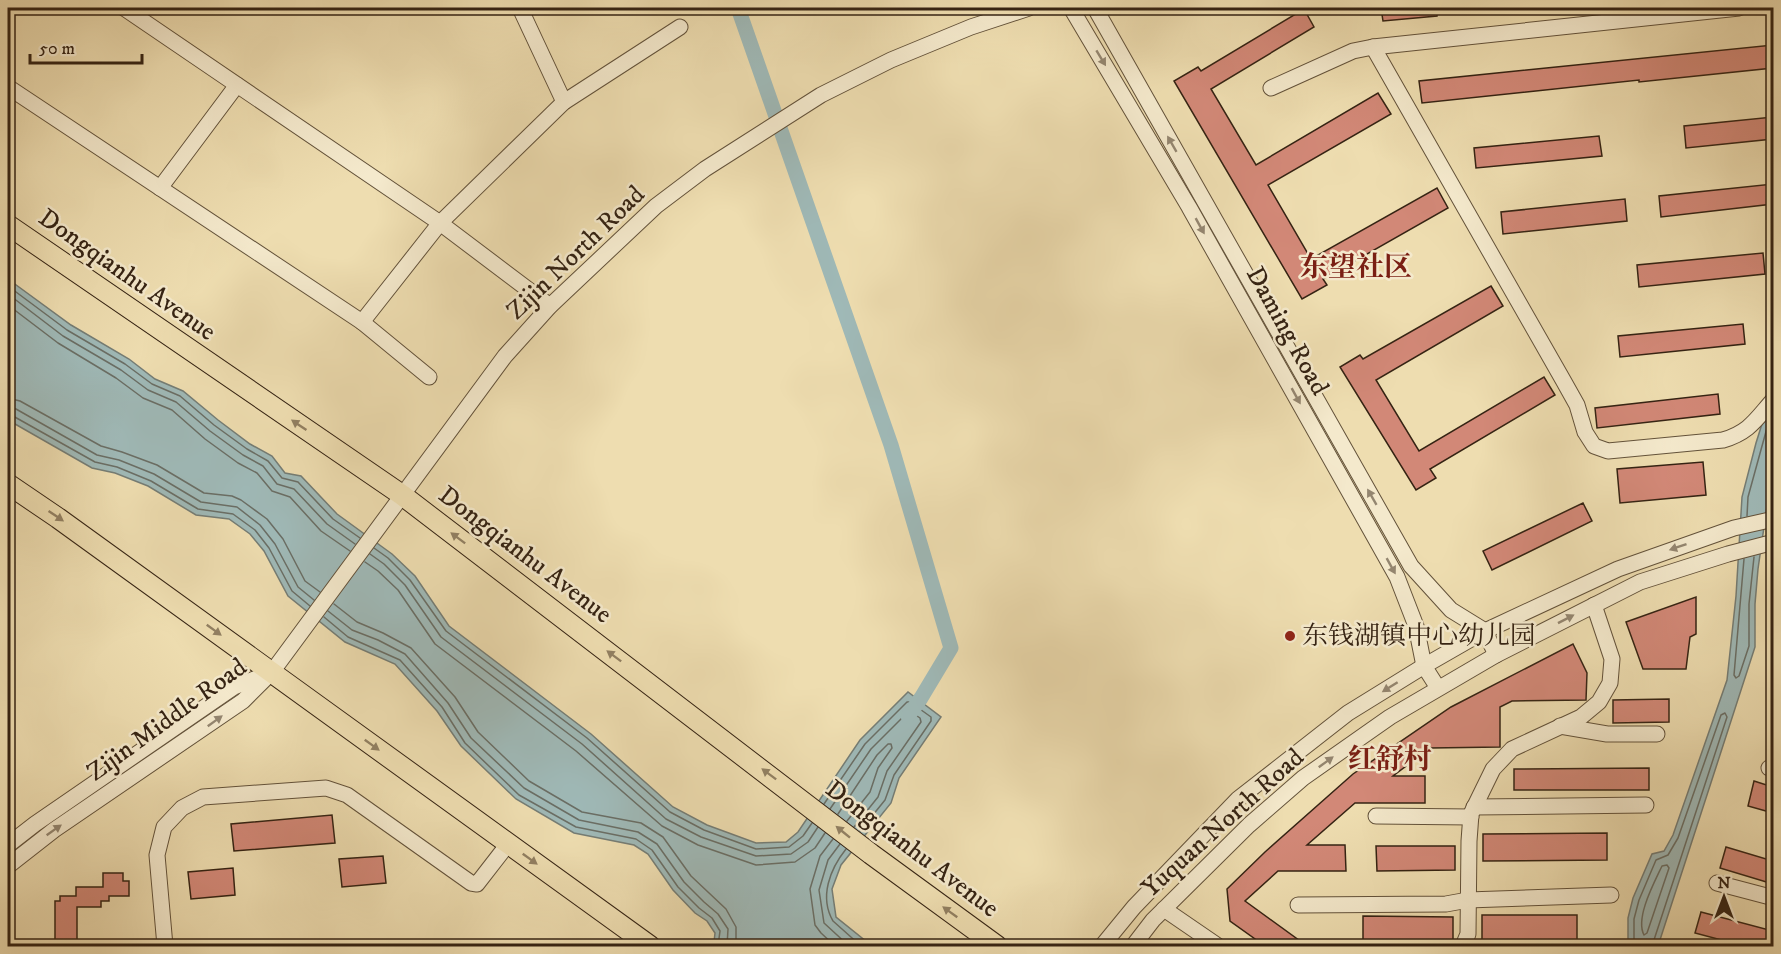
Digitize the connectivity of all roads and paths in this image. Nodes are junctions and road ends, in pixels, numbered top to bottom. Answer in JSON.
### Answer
{"nodes":[{"id":1,"x":124,"y":8,"type":"edge"},
{"id":2,"x":520,"y":8,"type":"edge"},
{"id":3,"x":1029,"y":8,"type":"edge"},
{"id":4,"x":1071,"y":8,"type":"edge"},
{"id":5,"x":1095,"y":8,"type":"edge"},
{"id":6,"x":1739,"y":8,"type":"edge"},
{"id":7,"x":1618,"y":14,"type":"edge"},
{"id":8,"x":680,"y":27,"type":"dead end"},
{"id":9,"x":1373,"y":46,"type":"junction"},
{"id":10,"x":237,"y":85,"type":"junction"},
{"id":11,"x":8,"y":87,"type":"edge"},
{"id":12,"x":1271,"y":88,"type":"dead end"},
{"id":13,"x":564,"y":102,"type":"junction"},
{"id":14,"x":160,"y":188,"type":"junction"},
{"id":15,"x":440,"y":223,"type":"junction"},
{"id":16,"x":8,"y":225,"type":"edge"},
{"id":17,"x":550,"y":306,"type":"junction"},
{"id":18,"x":362,"y":322,"type":"junction"},
{"id":19,"x":429,"y":377,"type":"dead end"},
{"id":20,"x":1773,"y":399,"type":"edge"},
{"id":21,"x":8,"y":484,"type":"edge"},
{"id":22,"x":402,"y":495,"type":"junction"},
{"id":23,"x":1773,"y":519,"type":"edge"},
{"id":24,"x":1772,"y":542,"type":"edge"},
{"id":25,"x":1594,"y":605,"type":"junction"},
{"id":26,"x":1485,"y":631,"type":"junction"},
{"id":27,"x":1496,"y":655,"type":"junction"},
{"id":28,"x":1424,"y":666,"type":"junction"},
{"id":29,"x":272,"y":672,"type":"junction"},
{"id":30,"x":1438,"y":688,"type":"junction"},
{"id":31,"x":1560,"y":726,"type":"junction"},
{"id":32,"x":1657,"y":734,"type":"dead end"},
{"id":33,"x":1646,"y":805,"type":"dead end"},
{"id":34,"x":1472,"y":812,"type":"junction"},
{"id":35,"x":1376,"y":816,"type":"dead end"},
{"id":36,"x":508,"y":844,"type":"junction"},
{"id":37,"x":8,"y":845,"type":"edge"},
{"id":38,"x":8,"y":866,"type":"edge"},
{"id":39,"x":1717,"y":883,"type":"dead end"},
{"id":40,"x":1611,"y":895,"type":"dead end"},
{"id":41,"x":1773,"y":898,"type":"edge"},
{"id":42,"x":1468,"y":900,"type":"junction"},
{"id":43,"x":1298,"y":905,"type":"dead end"},
{"id":44,"x":1164,"y":909,"type":"junction"},
{"id":45,"x":165,"y":946,"type":"edge"},
{"id":46,"x":650,"y":946,"type":"edge"},
{"id":47,"x":997,"y":946,"type":"edge"},
{"id":48,"x":1102,"y":946,"type":"edge"},
{"id":49,"x":1133,"y":946,"type":"edge"},
{"id":50,"x":1218,"y":946,"type":"edge"},
{"id":51,"x":1463,"y":946,"type":"edge"}],
"edges":[{"from":1,"to":10,"type":"street"},
{"from":2,"to":13,"type":"street"},
{"from":3,"to":17,"type":"street","name":"Zijin North Road"},
{"from":4,"to":28,"type":"street","name":"Daming Road","one_way":true},
{"from":26,"to":5,"type":"street","name":"Daming Road","one_way":true},
{"from":6,"to":7,"type":"street"},
{"from":7,"to":9,"type":"street"},
{"from":8,"to":13,"type":"street"},
{"from":9,"to":12,"type":"street"},
{"from":9,"to":20,"type":"street"},
{"from":10,"to":14,"type":"street"},
{"from":10,"to":15,"type":"street"},
{"from":11,"to":14,"type":"street"},
{"from":13,"to":15,"type":"street"},
{"from":14,"to":18,"type":"street"},
{"from":15,"to":17,"type":"street"},
{"from":15,"to":18,"type":"street"},
{"from":22,"to":16,"type":"main road","name":"Dongqianhu Avenue","one_way":true},
{"from":17,"to":22,"type":"street","name":"Zijin North Road"},
{"from":18,"to":19,"type":"street"},
{"from":21,"to":29,"type":"main road","one_way":true},
{"from":22,"to":29,"type":"street","name":"Zijin North Road"},
{"from":47,"to":22,"type":"main road","name":"Dongqianhu Avenue","one_way":true},
{"from":23,"to":26,"type":"street","name":"Yuquan North Road","one_way":true},
{"from":24,"to":25,"type":"street","name":"Yuquan North Road"},
{"from":27,"to":25,"type":"street","name":"Yuquan North Road","one_way":true},
{"from":25,"to":31,"type":"street"},
{"from":26,"to":27,"type":"street"},
{"from":26,"to":28,"type":"street","name":"Yuquan North Road"},
{"from":27,"to":30,"type":"street","name":"Yuquan North Road"},
{"from":28,"to":30,"type":"street","name":"Daming Road"},
{"from":28,"to":48,"type":"street","name":"Yuquan North Road","one_way":true},
{"from":29,"to":36,"type":"main road","one_way":true},
{"from":29,"to":37,"type":"street","name":"Zijin Middle Road"},
{"from":38,"to":29,"type":"street","name":"Zijin Middle Road","one_way":true},
{"from":44,"to":30,"type":"street","name":"Yuquan North Road","one_way":true},
{"from":31,"to":32,"type":"street"},
{"from":31,"to":34,"type":"street"},
{"from":33,"to":34,"type":"street"},
{"from":34,"to":35,"type":"street"},
{"from":34,"to":42,"type":"street"},
{"from":36,"to":45,"type":"street"},
{"from":36,"to":46,"type":"main road","one_way":true},
{"from":39,"to":41,"type":"street"},
{"from":40,"to":42,"type":"street"},
{"from":42,"to":43,"type":"street"},
{"from":42,"to":51,"type":"street"},
{"from":44,"to":49,"type":"street","name":"Yuquan North Road"},
{"from":44,"to":50,"type":"street"}]}
